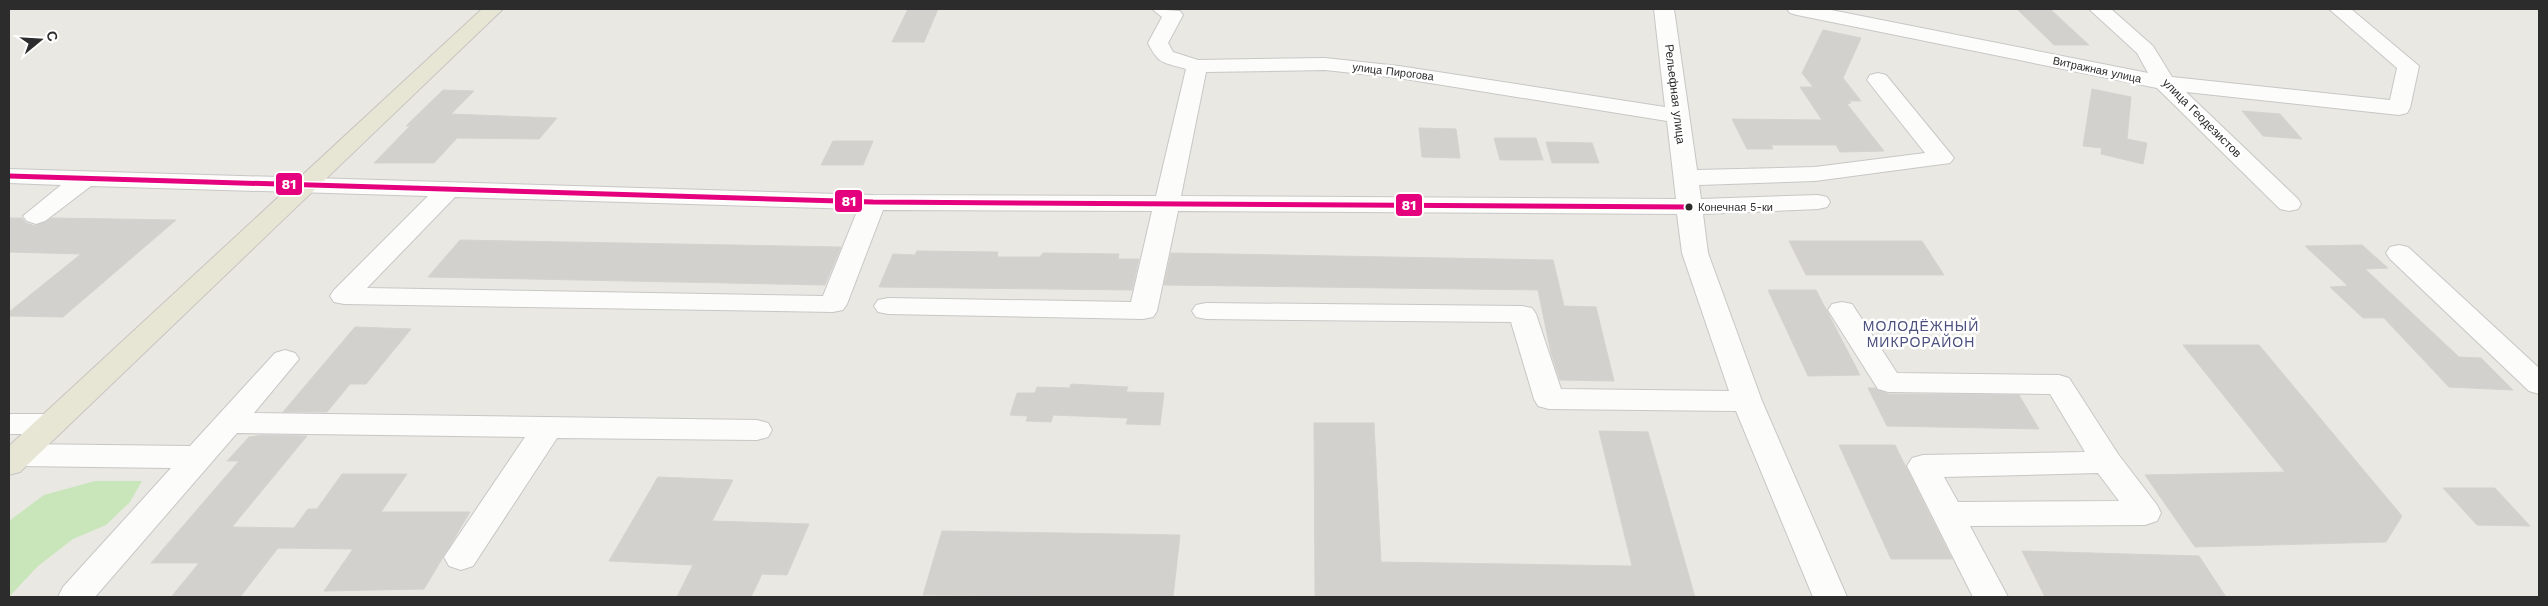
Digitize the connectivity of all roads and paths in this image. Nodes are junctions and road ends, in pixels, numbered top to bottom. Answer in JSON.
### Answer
{"nodes":[{"id":1,"x":493,"y":9,"type":"edge"},
{"id":2,"x":1162,"y":9,"type":"edge"},
{"id":3,"x":1664,"y":9,"type":"edge"},
{"id":4,"x":1797,"y":9,"type":"edge"},
{"id":5,"x":2099,"y":9,"type":"edge"},
{"id":6,"x":2339,"y":9,"type":"edge"},
{"id":7,"x":1844,"y":14,"type":"edge"},
{"id":8,"x":1197,"y":66,"type":"junction"},
{"id":9,"x":1878,"y":80,"type":"dead end"},
{"id":10,"x":2164,"y":83,"type":"junction"},
{"id":11,"x":1678,"y":116,"type":"junction"},
{"id":12,"x":9,"y":176,"type":"edge"},
{"id":13,"x":1686,"y":178,"type":"junction"},
{"id":14,"x":84,"y":179,"type":"junction"},
{"id":15,"x":304,"y":187,"type":"junction"},
{"id":16,"x":447,"y":190,"type":"junction"},
{"id":17,"x":873,"y":202,"type":"junction"},
{"id":18,"x":1818,"y":202,"type":"dead end"},
{"id":19,"x":1166,"y":204,"type":"junction"},
{"id":20,"x":2289,"y":204,"type":"dead end"},
{"id":21,"x":1688,"y":207,"type":"junction"},
{"id":22,"x":36,"y":216,"type":"dead end"},
{"id":23,"x":2399,"y":253,"type":"dead end"},
{"id":24,"x":888,"y":306,"type":"dead end"},
{"id":25,"x":1842,"y":310,"type":"dead end"},
{"id":26,"x":1206,"y":311,"type":"dead end"},
{"id":27,"x":285,"y":359,"type":"dead end"},
{"id":28,"x":2539,"y":384,"type":"edge"},
{"id":29,"x":1747,"y":402,"type":"junction"},
{"id":30,"x":230,"y":423,"type":"junction"},
{"id":31,"x":9,"y":424,"type":"edge"},
{"id":32,"x":52,"y":424,"type":"junction"},
{"id":33,"x":547,"y":429,"type":"junction"},
{"id":34,"x":757,"y":430,"type":"dead end"},
{"id":35,"x":197,"y":457,"type":"junction"},
{"id":36,"x":13,"y":459,"type":"edge"},
{"id":37,"x":2107,"y":462,"type":"junction"},
{"id":38,"x":1947,"y":514,"type":"junction"},
{"id":39,"x":461,"y":557,"type":"dead end"},
{"id":40,"x":75,"y":597,"type":"edge"},
{"id":41,"x":1830,"y":597,"type":"edge"},
{"id":42,"x":1990,"y":597,"type":"edge"}],
"edges":[{"from":1,"to":15,"type":"main road"},
{"from":2,"to":8,"type":"street","name":"улица Пирогова"},
{"from":3,"to":11,"type":"street","name":"Рельефная улица"},
{"from":4,"to":7,"type":"street","name":"Витражная улица"},
{"from":5,"to":10,"type":"street","name":"улица Геодезистов"},
{"from":6,"to":10,"type":"street","name":"Витражная улица"},
{"from":7,"to":10,"type":"street","name":"Витражная улица"},
{"from":8,"to":11,"type":"street","name":"улица Пирогова"},
{"from":8,"to":19,"type":"street"},
{"from":9,"to":13,"type":"street"},
{"from":10,"to":20,"type":"street","name":"улица Геодезистов"},
{"from":11,"to":13,"type":"street","name":"Рельефная улица"},
{"from":12,"to":14,"type":"street"},
{"from":13,"to":21,"type":"street","name":"Рельефная улица"},
{"from":14,"to":15,"type":"street"},
{"from":14,"to":22,"type":"street"},
{"from":15,"to":16,"type":"street"},
{"from":15,"to":32,"type":"main road"},
{"from":16,"to":17,"type":"street"},
{"from":16,"to":17,"type":"street"},
{"from":17,"to":19,"type":"street"},
{"from":18,"to":21,"type":"street"},
{"from":19,"to":21,"type":"street"},
{"from":19,"to":24,"type":"street"},
{"from":21,"to":29,"type":"street","name":"Рельефная улица"},
{"from":23,"to":28,"type":"street"},
{"from":25,"to":37,"type":"street"},
{"from":26,"to":29,"type":"street"},
{"from":27,"to":30,"type":"street"},
{"from":29,"to":41,"type":"street","name":"Рельефная улица"},
{"from":30,"to":33,"type":"street"},
{"from":30,"to":35,"type":"street"},
{"from":31,"to":32,"type":"street"},
{"from":32,"to":36,"type":"main road"},
{"from":33,"to":34,"type":"street"},
{"from":33,"to":39,"type":"street"},
{"from":35,"to":36,"type":"street"},
{"from":35,"to":40,"type":"street"},
{"from":37,"to":38,"type":"street"},
{"from":37,"to":38,"type":"street"},
{"from":38,"to":42,"type":"street"}]}
